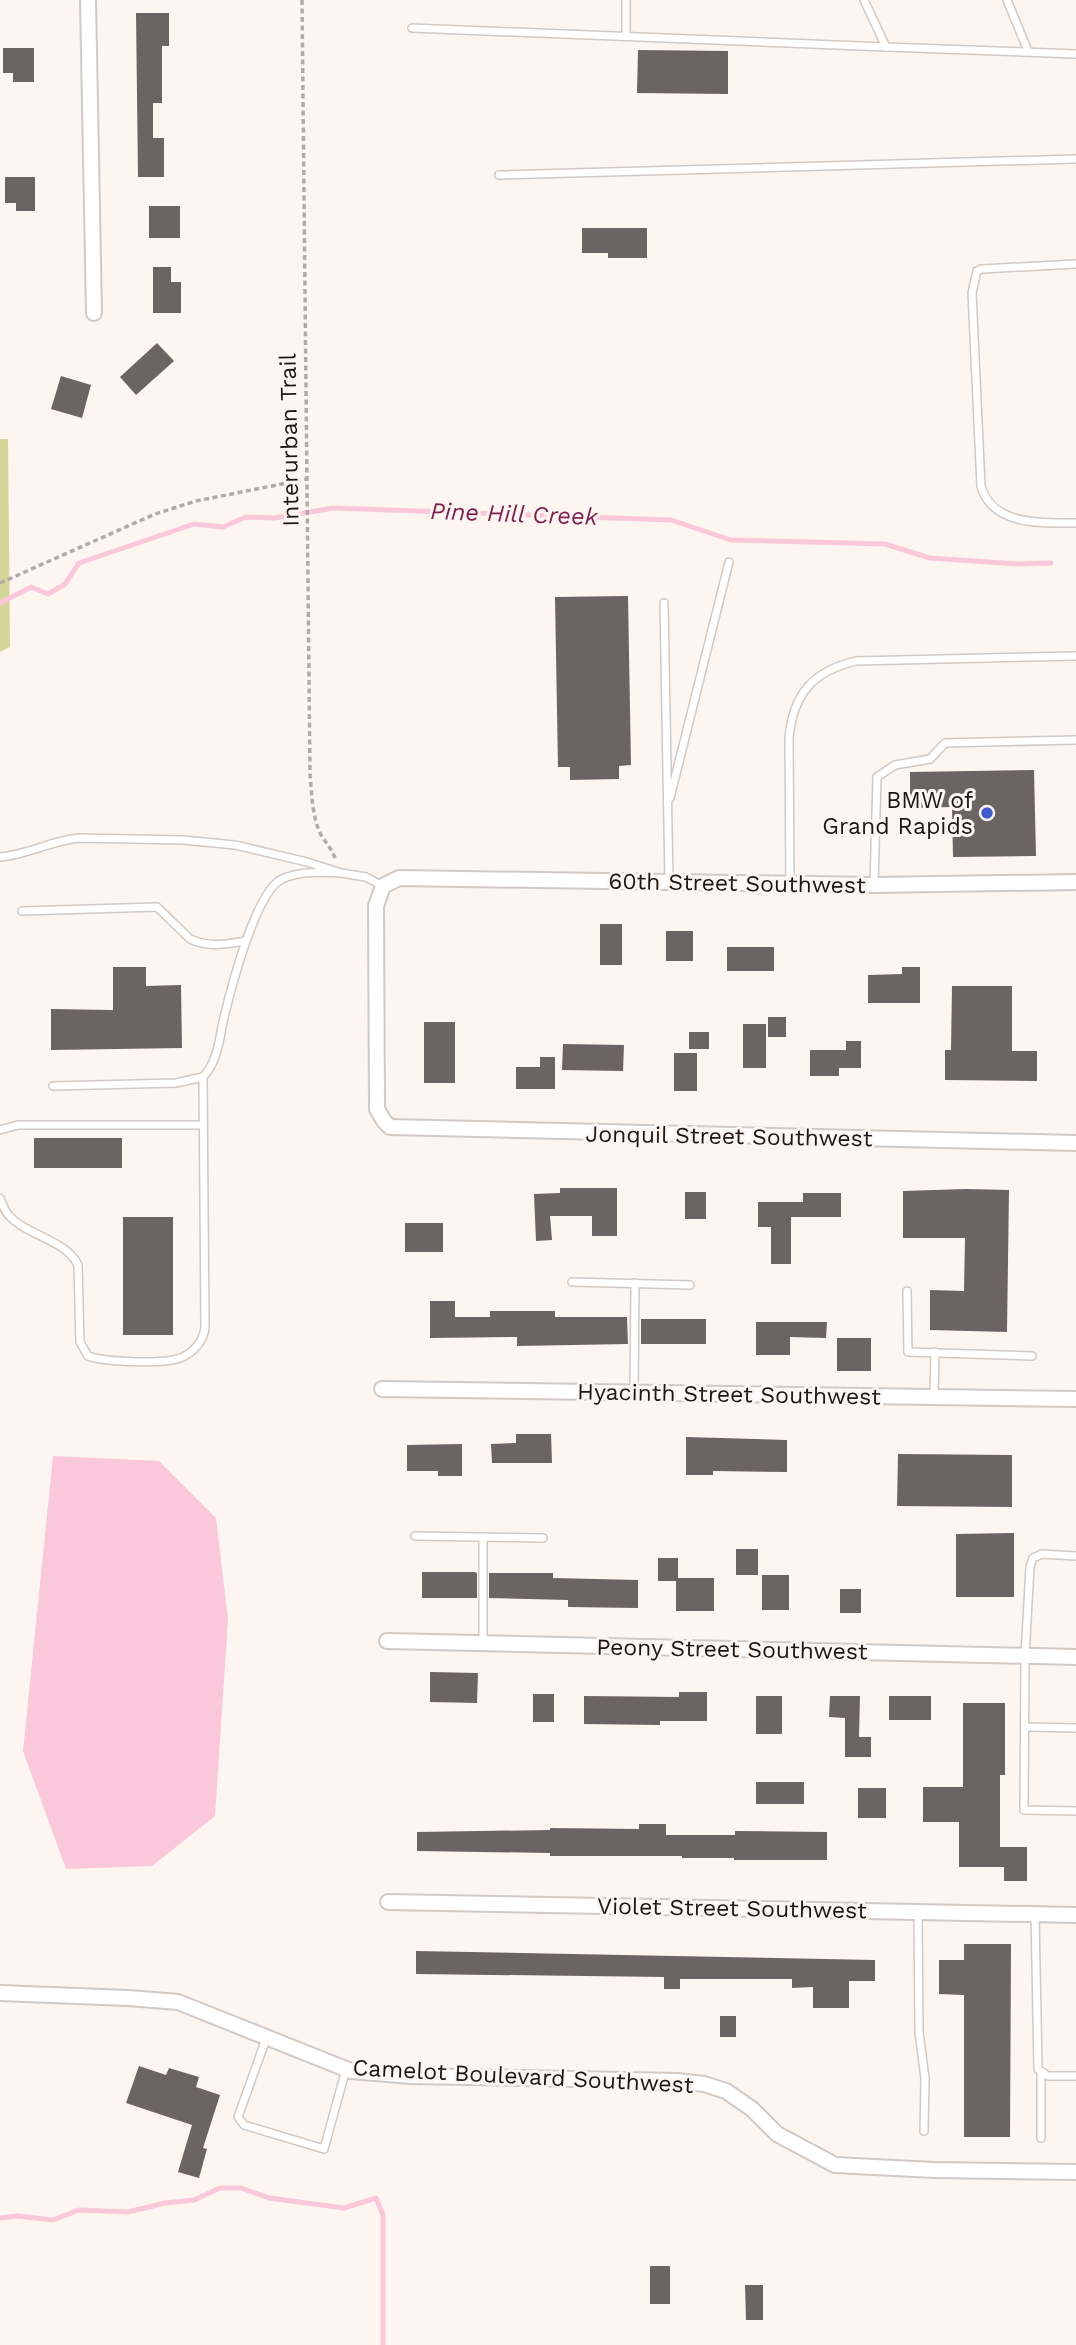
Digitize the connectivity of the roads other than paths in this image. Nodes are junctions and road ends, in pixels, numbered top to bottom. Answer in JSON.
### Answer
{"nodes":[{"id":1,"x":88,"y":0,"type":"edge"},
{"id":2,"x":626,"y":0,"type":"edge"},
{"id":3,"x":864,"y":0,"type":"edge"},
{"id":4,"x":1007,"y":0,"type":"edge"},
{"id":5,"x":412,"y":28,"type":"dead end"},
{"id":6,"x":626,"y":35,"type":"junction"},
{"id":7,"x":886,"y":47,"type":"junction"},
{"id":8,"x":1028,"y":51,"type":"junction"},
{"id":9,"x":1076,"y":54,"type":"edge"},
{"id":10,"x":1076,"y":159,"type":"edge"},
{"id":11,"x":499,"y":175,"type":"dead end"},
{"id":12,"x":1076,"y":264,"type":"edge"},
{"id":13,"x":94,"y":313,"type":"dead end"},
{"id":14,"x":1076,"y":523,"type":"edge"},
{"id":15,"x":729,"y":562,"type":"dead end"},
{"id":16,"x":664,"y":603,"type":"dead end"},
{"id":17,"x":1076,"y":656,"type":"edge"},
{"id":18,"x":1076,"y":740,"type":"edge"},
{"id":19,"x":667,"y":809,"type":"junction"},
{"id":20,"x":0,"y":857,"type":"edge"},
{"id":21,"x":341,"y":873,"type":"junction"},
{"id":22,"x":669,"y":882,"type":"junction"},
{"id":23,"x":1076,"y":882,"type":"edge"},
{"id":24,"x":790,"y":884,"type":"junction"},
{"id":25,"x":874,"y":885,"type":"junction"},
{"id":26,"x":383,"y":886,"type":"junction"},
{"id":27,"x":22,"y":911,"type":"dead end"},
{"id":28,"x":246,"y":941,"type":"junction"},
{"id":29,"x":203,"y":1077,"type":"junction"},
{"id":30,"x":53,"y":1086,"type":"dead end"},
{"id":31,"x":203,"y":1125,"type":"junction"},
{"id":32,"x":0,"y":1130,"type":"edge"},
{"id":33,"x":1076,"y":1143,"type":"edge"},
{"id":34,"x":0,"y":1198,"type":"edge"},
{"id":35,"x":572,"y":1282,"type":"dead end"},
{"id":36,"x":635,"y":1283,"type":"junction"},
{"id":37,"x":690,"y":1285,"type":"dead end"},
{"id":38,"x":908,"y":1291,"type":"dead end"},
{"id":39,"x":935,"y":1352,"type":"junction"},
{"id":40,"x":1032,"y":1356,"type":"dead end"},
{"id":41,"x":382,"y":1389,"type":"dead end"},
{"id":42,"x":634,"y":1393,"type":"junction"},
{"id":43,"x":934,"y":1397,"type":"junction"},
{"id":44,"x":1076,"y":1399,"type":"edge"},
{"id":45,"x":415,"y":1536,"type":"dead end"},
{"id":46,"x":483,"y":1537,"type":"junction"},
{"id":47,"x":543,"y":1538,"type":"dead end"},
{"id":48,"x":1076,"y":1556,"type":"edge"},
{"id":49,"x":387,"y":1641,"type":"dead end"},
{"id":50,"x":483,"y":1643,"type":"junction"},
{"id":51,"x":1025,"y":1656,"type":"junction"},
{"id":52,"x":1076,"y":1657,"type":"edge"},
{"id":53,"x":1025,"y":1727,"type":"junction"},
{"id":54,"x":1076,"y":1728,"type":"edge"},
{"id":55,"x":1076,"y":1811,"type":"edge"},
{"id":56,"x":388,"y":1902,"type":"dead end"},
{"id":57,"x":918,"y":1912,"type":"junction"},
{"id":58,"x":1035,"y":1914,"type":"junction"},
{"id":59,"x":1076,"y":1915,"type":"edge"},
{"id":60,"x":4,"y":1993,"type":"edge"},
{"id":61,"x":266,"y":2039,"type":"junction"},
{"id":62,"x":346,"y":2069,"type":"junction"},
{"id":63,"x":1041,"y":2073,"type":"junction"},
{"id":64,"x":1076,"y":2076,"type":"edge"},
{"id":65,"x":924,"y":2131,"type":"dead end"},
{"id":66,"x":1041,"y":2138,"type":"dead end"},
{"id":67,"x":1076,"y":2172,"type":"edge"}],
"edges":[{"from":1,"to":13,"type":"street"},
{"from":2,"to":6,"type":"lane"},
{"from":3,"to":7,"type":"lane"},
{"from":4,"to":8,"type":"lane"},
{"from":5,"to":6,"type":"lane"},
{"from":6,"to":7,"type":"lane"},
{"from":7,"to":8,"type":"lane"},
{"from":8,"to":9,"type":"lane"},
{"from":10,"to":11,"type":"lane"},
{"from":12,"to":14,"type":"lane"},
{"from":15,"to":19,"type":"lane"},
{"from":16,"to":19,"type":"lane"},
{"from":17,"to":24,"type":"lane"},
{"from":18,"to":25,"type":"lane"},
{"from":19,"to":22,"type":"lane"},
{"from":20,"to":21,"type":"lane"},
{"from":21,"to":26,"type":"lane"},
{"from":21,"to":28,"type":"lane"},
{"from":22,"to":24,"type":"street","name":"60th Street Southwest"},
{"from":22,"to":26,"type":"street","name":"60th Street Southwest"},
{"from":23,"to":25,"type":"street","name":"60th Street Southwest"},
{"from":24,"to":25,"type":"street","name":"60th Street Southwest"},
{"from":26,"to":33,"type":"street","name":"Jonquil Street Southwest"},
{"from":27,"to":28,"type":"lane"},
{"from":28,"to":29,"type":"lane"},
{"from":29,"to":30,"type":"lane"},
{"from":29,"to":31,"type":"lane"},
{"from":31,"to":32,"type":"lane"},
{"from":31,"to":34,"type":"lane"},
{"from":35,"to":36,"type":"lane"},
{"from":36,"to":37,"type":"lane"},
{"from":36,"to":42,"type":"lane"},
{"from":38,"to":39,"type":"lane"},
{"from":39,"to":40,"type":"lane"},
{"from":39,"to":43,"type":"lane"},
{"from":41,"to":42,"type":"street","name":"Hyacinth Street Southwest"},
{"from":42,"to":43,"type":"street","name":"Hyacinth Street Southwest"},
{"from":43,"to":44,"type":"street","name":"Hyacinth Street Southwest"},
{"from":45,"to":46,"type":"lane"},
{"from":46,"to":47,"type":"lane"},
{"from":46,"to":50,"type":"lane"},
{"from":48,"to":51,"type":"lane"},
{"from":49,"to":50,"type":"street","name":"Peony Street Southwest"},
{"from":50,"to":51,"type":"street","name":"Peony Street Southwest"},
{"from":51,"to":52,"type":"street","name":"Peony Street Southwest"},
{"from":51,"to":53,"type":"lane"},
{"from":53,"to":54,"type":"lane"},
{"from":53,"to":55,"type":"lane"},
{"from":56,"to":57,"type":"street","name":"Violet Street Southwest"},
{"from":57,"to":58,"type":"street","name":"Violet Street Southwest"},
{"from":57,"to":65,"type":"lane"},
{"from":58,"to":59,"type":"street","name":"Violet Street Southwest"},
{"from":58,"to":63,"type":"lane"},
{"from":60,"to":61,"type":"street","name":"Camelot Boulevard Southwest"},
{"from":61,"to":62,"type":"street","name":"Camelot Boulevard Southwest"},
{"from":61,"to":62,"type":"lane"},
{"from":62,"to":67,"type":"street","name":"Camelot Boulevard Southwest"},
{"from":63,"to":64,"type":"lane"},
{"from":63,"to":66,"type":"lane"}]}
